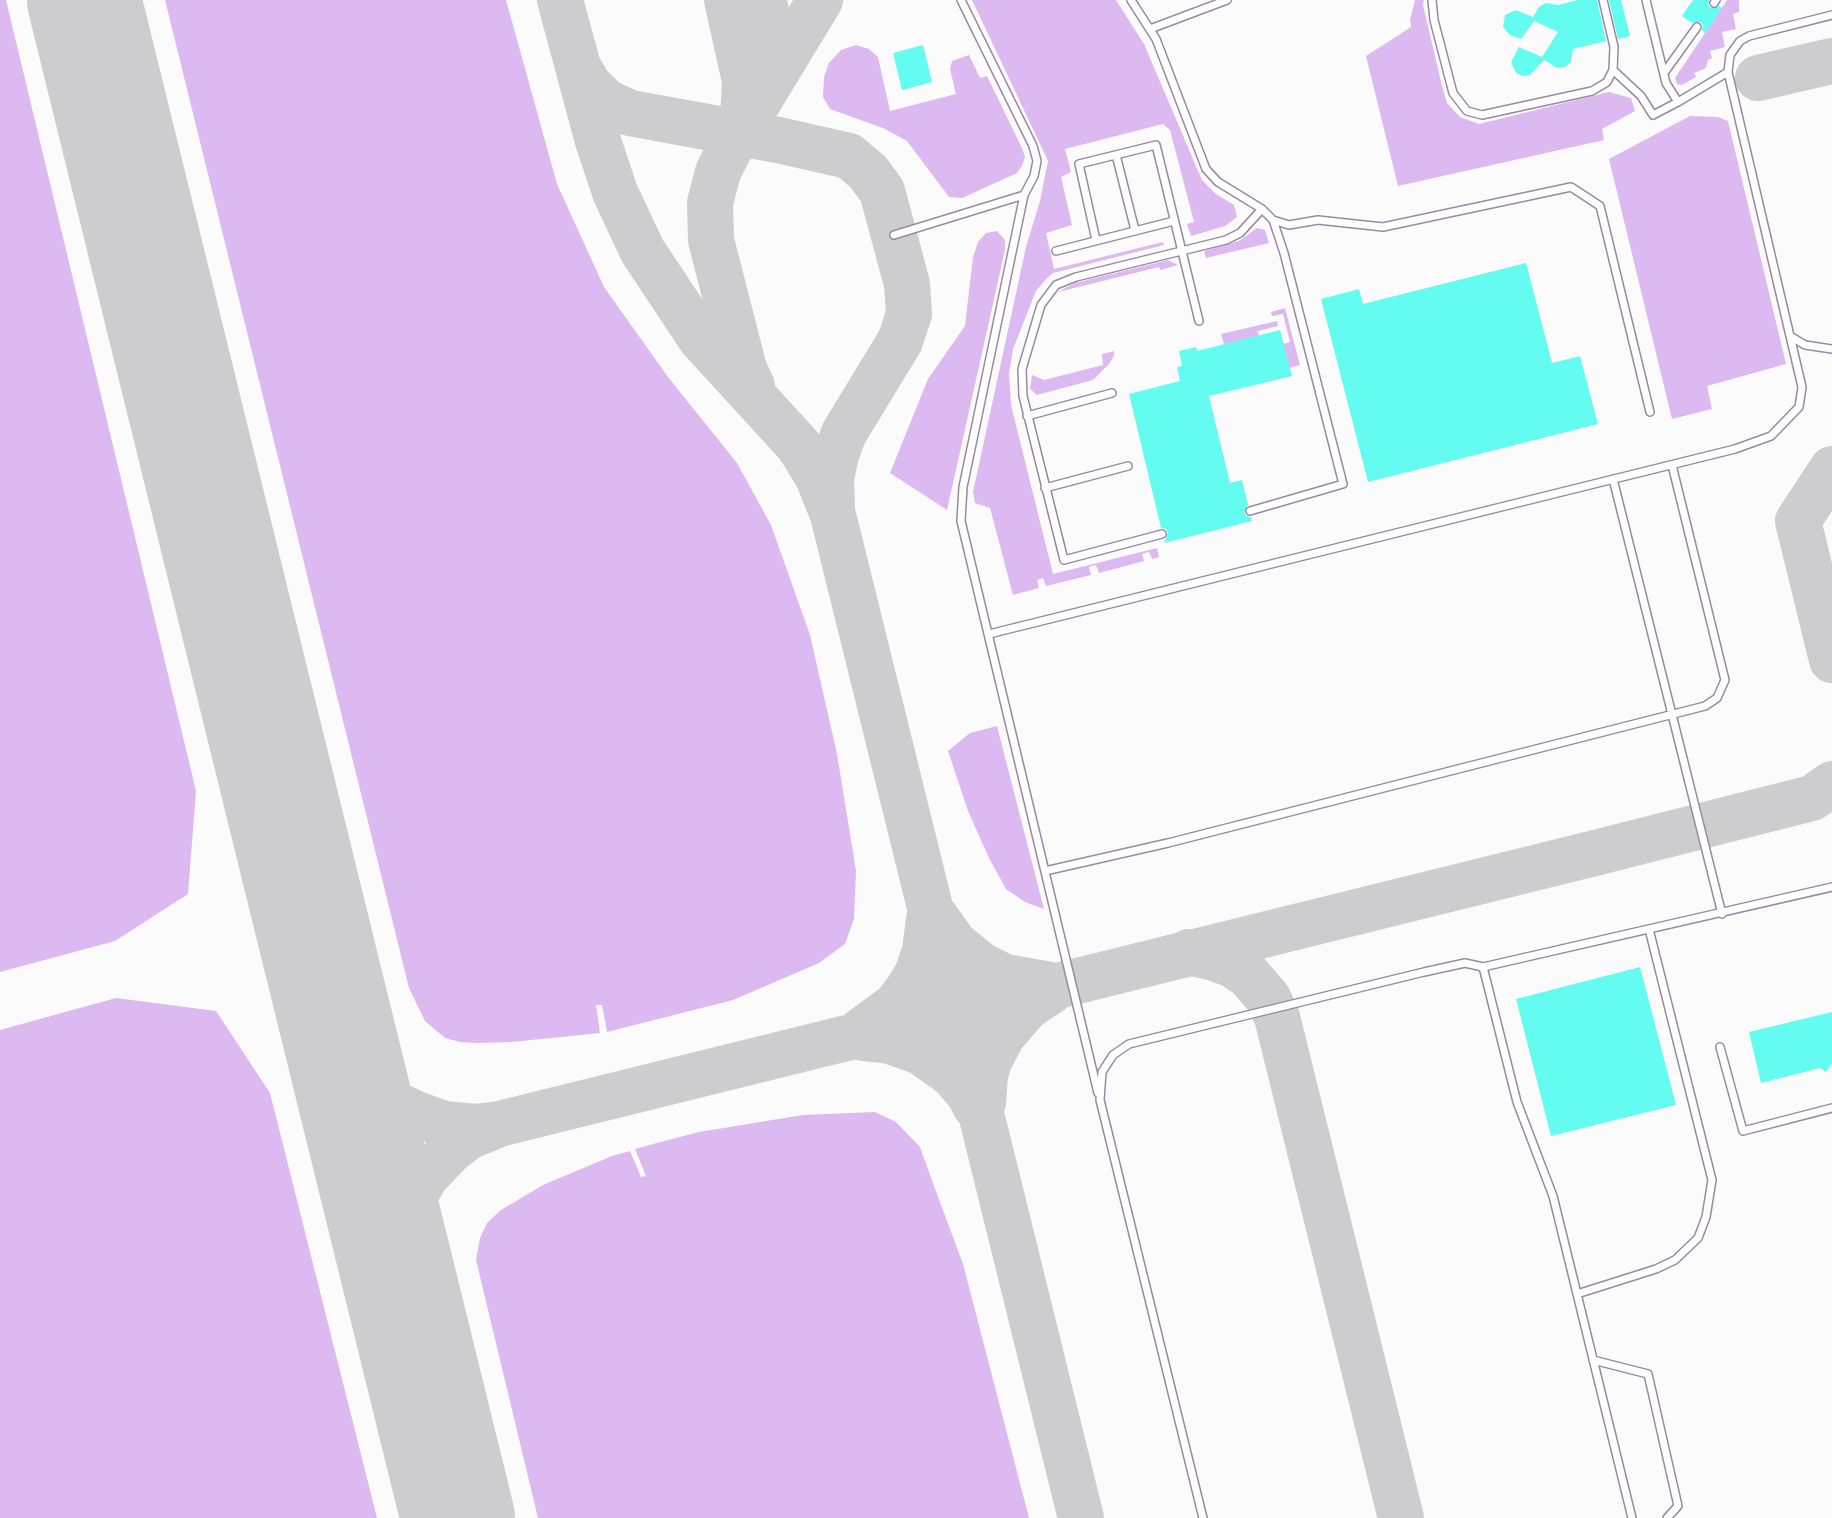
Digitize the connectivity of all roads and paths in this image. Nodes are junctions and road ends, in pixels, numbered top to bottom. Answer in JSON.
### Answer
{"nodes":[{"id":1,"x":961,"y":0,"type":"edge"},
{"id":2,"x":1131,"y":0,"type":"edge"},
{"id":3,"x":1227,"y":0,"type":"edge"},
{"id":4,"x":1432,"y":0,"type":"edge"},
{"id":5,"x":1603,"y":0,"type":"edge"},
{"id":6,"x":1646,"y":0,"type":"edge"},
{"id":7,"x":1832,"y":15,"type":"edge"},
{"id":8,"x":1697,"y":27,"type":"dead end"},
{"id":9,"x":1150,"y":29,"type":"junction"},
{"id":10,"x":1613,"y":70,"type":"junction"},
{"id":11,"x":1728,"y":72,"type":"junction"},
{"id":12,"x":1664,"y":73,"type":"junction"},
{"id":13,"x":1678,"y":102,"type":"junction"},
{"id":14,"x":1116,"y":155,"type":"junction"},
{"id":15,"x":1024,"y":195,"type":"junction"},
{"id":16,"x":1262,"y":209,"type":"junction"},
{"id":17,"x":1273,"y":220,"type":"junction"},
{"id":18,"x":1174,"y":221,"type":"junction"},
{"id":19,"x":1135,"y":230,"type":"junction"},
{"id":20,"x":894,"y":235,"type":"dead end"},
{"id":21,"x":1096,"y":240,"type":"junction"},
{"id":22,"x":1182,"y":250,"type":"junction"},
{"id":23,"x":1056,"y":251,"type":"dead end"},
{"id":24,"x":1199,"y":321,"type":"dead end"},
{"id":25,"x":1790,"y":336,"type":"junction"},
{"id":26,"x":1832,"y":349,"type":"edge"},
{"id":27,"x":1112,"y":393,"type":"dead end"},
{"id":28,"x":1650,"y":412,"type":"dead end"},
{"id":29,"x":1027,"y":416,"type":"junction"},
{"id":30,"x":1672,"y":465,"type":"junction"},
{"id":31,"x":1128,"y":466,"type":"dead end"},
{"id":32,"x":1614,"y":479,"type":"junction"},
{"id":33,"x":1045,"y":488,"type":"junction"},
{"id":34,"x":1250,"y":511,"type":"dead end"},
{"id":35,"x":1162,"y":534,"type":"dead end"},
{"id":36,"x":989,"y":634,"type":"junction"},
{"id":37,"x":1672,"y":716,"type":"junction"},
{"id":38,"x":1045,"y":871,"type":"junction"},
{"id":39,"x":1832,"y":887,"type":"edge"},
{"id":40,"x":1722,"y":914,"type":"junction"},
{"id":41,"x":1648,"y":929,"type":"junction"},
{"id":42,"x":1483,"y":967,"type":"junction"},
{"id":43,"x":1720,"y":1048,"type":"dead end"},
{"id":44,"x":1100,"y":1100,"type":"junction"},
{"id":45,"x":1832,"y":1108,"type":"edge"},
{"id":46,"x":1577,"y":1294,"type":"junction"},
{"id":47,"x":1593,"y":1360,"type":"junction"},
{"id":48,"x":1203,"y":1518,"type":"edge"},
{"id":49,"x":1632,"y":1518,"type":"edge"},
{"id":50,"x":1667,"y":1518,"type":"edge"}],
"edges":[{"from":1,"to":15,"type":"lane"},
{"from":2,"to":9,"type":"lane"},
{"from":3,"to":9,"type":"lane"},
{"from":4,"to":10,"type":"lane"},
{"from":5,"to":10,"type":"lane"},
{"from":6,"to":12,"type":"lane"},
{"from":7,"to":11,"type":"lane"},
{"from":8,"to":12,"type":"lane"},
{"from":9,"to":16,"type":"lane"},
{"from":10,"to":13,"type":"lane"},
{"from":11,"to":13,"type":"lane"},
{"from":11,"to":25,"type":"lane"},
{"from":12,"to":13,"type":"lane"},
{"from":14,"to":18,"type":"lane"},
{"from":14,"to":19,"type":"lane"},
{"from":14,"to":21,"type":"lane"},
{"from":15,"to":20,"type":"lane"},
{"from":15,"to":36,"type":"lane"},
{"from":16,"to":17,"type":"lane"},
{"from":16,"to":22,"type":"lane"},
{"from":17,"to":28,"type":"lane"},
{"from":17,"to":34,"type":"lane"},
{"from":18,"to":19,"type":"lane"},
{"from":18,"to":22,"type":"lane"},
{"from":19,"to":21,"type":"lane"},
{"from":21,"to":23,"type":"lane"},
{"from":22,"to":24,"type":"lane"},
{"from":22,"to":29,"type":"lane"},
{"from":25,"to":26,"type":"lane"},
{"from":25,"to":30,"type":"lane"},
{"from":27,"to":29,"type":"lane"},
{"from":29,"to":33,"type":"lane"},
{"from":30,"to":32,"type":"lane"},
{"from":30,"to":37,"type":"lane"},
{"from":31,"to":33,"type":"lane"},
{"from":32,"to":36,"type":"lane"},
{"from":32,"to":37,"type":"lane"},
{"from":33,"to":35,"type":"lane"},
{"from":36,"to":38,"type":"lane"},
{"from":37,"to":38,"type":"lane"},
{"from":37,"to":40,"type":"lane"},
{"from":38,"to":44,"type":"lane"},
{"from":39,"to":40,"type":"lane"},
{"from":40,"to":41,"type":"lane"},
{"from":41,"to":42,"type":"lane"},
{"from":41,"to":46,"type":"lane"},
{"from":42,"to":44,"type":"lane"},
{"from":42,"to":46,"type":"lane"},
{"from":43,"to":45,"type":"lane"},
{"from":44,"to":48,"type":"lane"},
{"from":46,"to":47,"type":"lane"},
{"from":47,"to":49,"type":"lane"},
{"from":47,"to":50,"type":"lane"}]}
